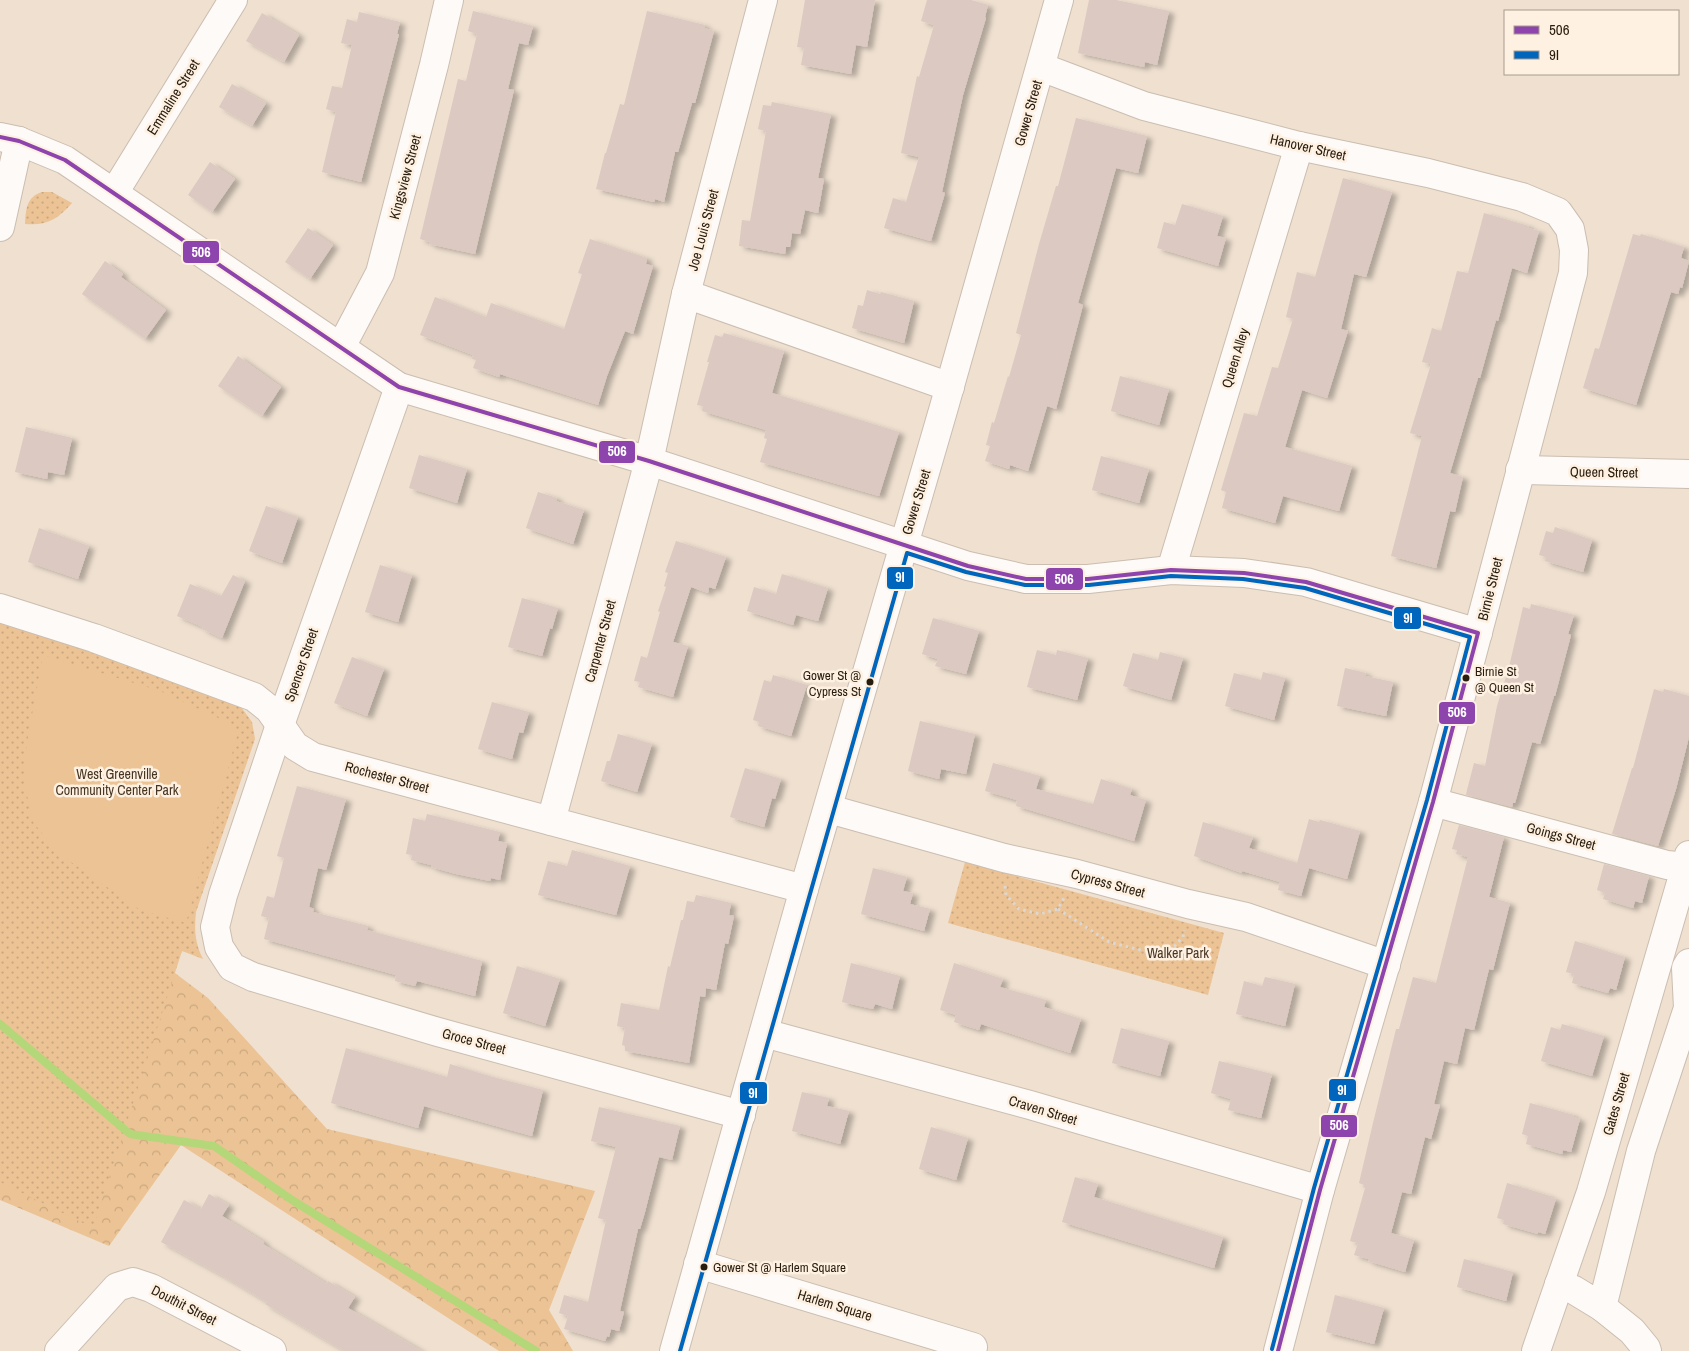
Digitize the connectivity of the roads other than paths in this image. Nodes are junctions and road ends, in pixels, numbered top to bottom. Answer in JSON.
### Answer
{"nodes":[{"id":1,"x":233,"y":0,"type":"edge"},
{"id":2,"x":448,"y":0,"type":"edge"},
{"id":3,"x":763,"y":0,"type":"edge"},
{"id":4,"x":1059,"y":0,"type":"edge"},
{"id":5,"x":1041,"y":67,"type":"junction"},
{"id":6,"x":10,"y":139,"type":"edge"},
{"id":7,"x":1299,"y":146,"type":"junction"},
{"id":8,"x":114,"y":193,"type":"junction"},
{"id":9,"x":0,"y":227,"type":"edge"},
{"id":10,"x":1570,"y":229,"type":"joint"},
{"id":11,"x":686,"y":294,"type":"junction"},
{"id":12,"x":341,"y":347,"type":"junction"},
{"id":13,"x":399,"y":386,"type":"junction"},
{"id":14,"x":950,"y":387,"type":"junction"},
{"id":15,"x":649,"y":461,"type":"junction"},
{"id":16,"x":1520,"y":470,"type":"junction"},
{"id":17,"x":1689,"y":474,"type":"edge"},
{"id":18,"x":903,"y":545,"type":"junction"},
{"id":19,"x":1171,"y":570,"type":"junction"},
{"id":20,"x":0,"y":608,"type":"edge"},
{"id":21,"x":1478,"y":634,"type":"junction"},
{"id":22,"x":280,"y":725,"type":"junction"},
{"id":23,"x":1433,"y":802,"type":"junction"},
{"id":24,"x":829,"y":809,"type":"junction"},
{"id":25,"x":551,"y":821,"type":"junction"},
{"id":26,"x":1688,"y":863,"type":"edge"},
{"id":27,"x":804,"y":889,"type":"junction"},
{"id":28,"x":219,"y":947,"type":"joint"},
{"id":29,"x":1689,"y":963,"type":"edge"},
{"id":30,"x":1386,"y":965,"type":"junction"},
{"id":31,"x":1688,"y":1008,"type":"edge"},
{"id":32,"x":764,"y":1033,"type":"junction"},
{"id":33,"x":741,"y":1115,"type":"junction"},
{"id":34,"x":1320,"y":1190,"type":"junction"},
{"id":35,"x":698,"y":1264,"type":"junction"},
{"id":36,"x":1559,"y":1284,"type":"junction"},
{"id":37,"x":1602,"y":1307,"type":"junction"},
{"id":38,"x":973,"y":1347,"type":"dead end"},
{"id":39,"x":59,"y":1351,"type":"edge"},
{"id":40,"x":272,"y":1351,"type":"edge"},
{"id":41,"x":674,"y":1351,"type":"edge"},
{"id":42,"x":1278,"y":1351,"type":"edge"},
{"id":43,"x":1536,"y":1351,"type":"edge"},
{"id":44,"x":1647,"y":1351,"type":"edge"}],
"edges":[{"from":1,"to":8,"type":"street","name":"Emmaline Street"},
{"from":2,"to":12,"type":"street","name":"Kingsview Street"},
{"from":3,"to":11,"type":"street","name":"Joe Louis Street"},
{"from":4,"to":5,"type":"street","name":"Gower Street"},
{"from":5,"to":7,"type":"street","name":"Hanover Street"},
{"from":5,"to":14,"type":"street","name":"Gower Street"},
{"from":6,"to":8,"type":"street"},
{"from":6,"to":9,"type":"street"},
{"from":7,"to":10,"type":"street","name":"Hanover Street"},
{"from":7,"to":19,"type":"street","name":"Queen Alley"},
{"from":8,"to":12,"type":"street"},
{"from":10,"to":16,"type":"street","name":"Birnie Street"},
{"from":11,"to":14,"type":"street"},
{"from":11,"to":15,"type":"street","name":"Joe Louis Street"},
{"from":12,"to":13,"type":"street"},
{"from":13,"to":15,"type":"street"},
{"from":13,"to":22,"type":"street","name":"Spencer Street"},
{"from":14,"to":18,"type":"street","name":"Gower Street"},
{"from":15,"to":18,"type":"street"},
{"from":15,"to":25,"type":"street","name":"Carpenter Street"},
{"from":16,"to":17,"type":"street","name":"Queen Street"},
{"from":16,"to":21,"type":"street","name":"Birnie Street"},
{"from":18,"to":19,"type":"street"},
{"from":18,"to":24,"type":"street","name":"Gower Street"},
{"from":19,"to":21,"type":"street"},
{"from":20,"to":22,"type":"street","name":"Rochester Street"},
{"from":21,"to":23,"type":"street","name":"Birnie Street"},
{"from":22,"to":25,"type":"street","name":"Rochester Street"},
{"from":22,"to":28,"type":"street","name":"Spencer Street"},
{"from":23,"to":26,"type":"street","name":"Goings Street"},
{"from":23,"to":30,"type":"street","name":"Birnie Street"},
{"from":24,"to":27,"type":"street","name":"Gower Street"},
{"from":24,"to":30,"type":"street","name":"Cypress Street"},
{"from":25,"to":27,"type":"street","name":"Rochester Street"},
{"from":26,"to":36,"type":"street","name":"Gates Street"},
{"from":27,"to":32,"type":"street","name":"Gower Street"},
{"from":28,"to":33,"type":"street","name":"Groce Street"},
{"from":29,"to":31,"type":"street"},
{"from":30,"to":34,"type":"street","name":"Birnie Street"},
{"from":31,"to":37,"type":"street"},
{"from":32,"to":33,"type":"street","name":"Gower Street"},
{"from":32,"to":34,"type":"street","name":"Craven Street"},
{"from":33,"to":35,"type":"street","name":"Gower Street"},
{"from":34,"to":42,"type":"street","name":"Birnie Street"},
{"from":35,"to":38,"type":"street","name":"Harlem Square"},
{"from":35,"to":41,"type":"street","name":"Gower Street"},
{"from":36,"to":37,"type":"street"},
{"from":36,"to":43,"type":"street","name":"Gates Street"},
{"from":37,"to":44,"type":"street"},
{"from":39,"to":40,"type":"street","name":"Douthit Street"}]}
